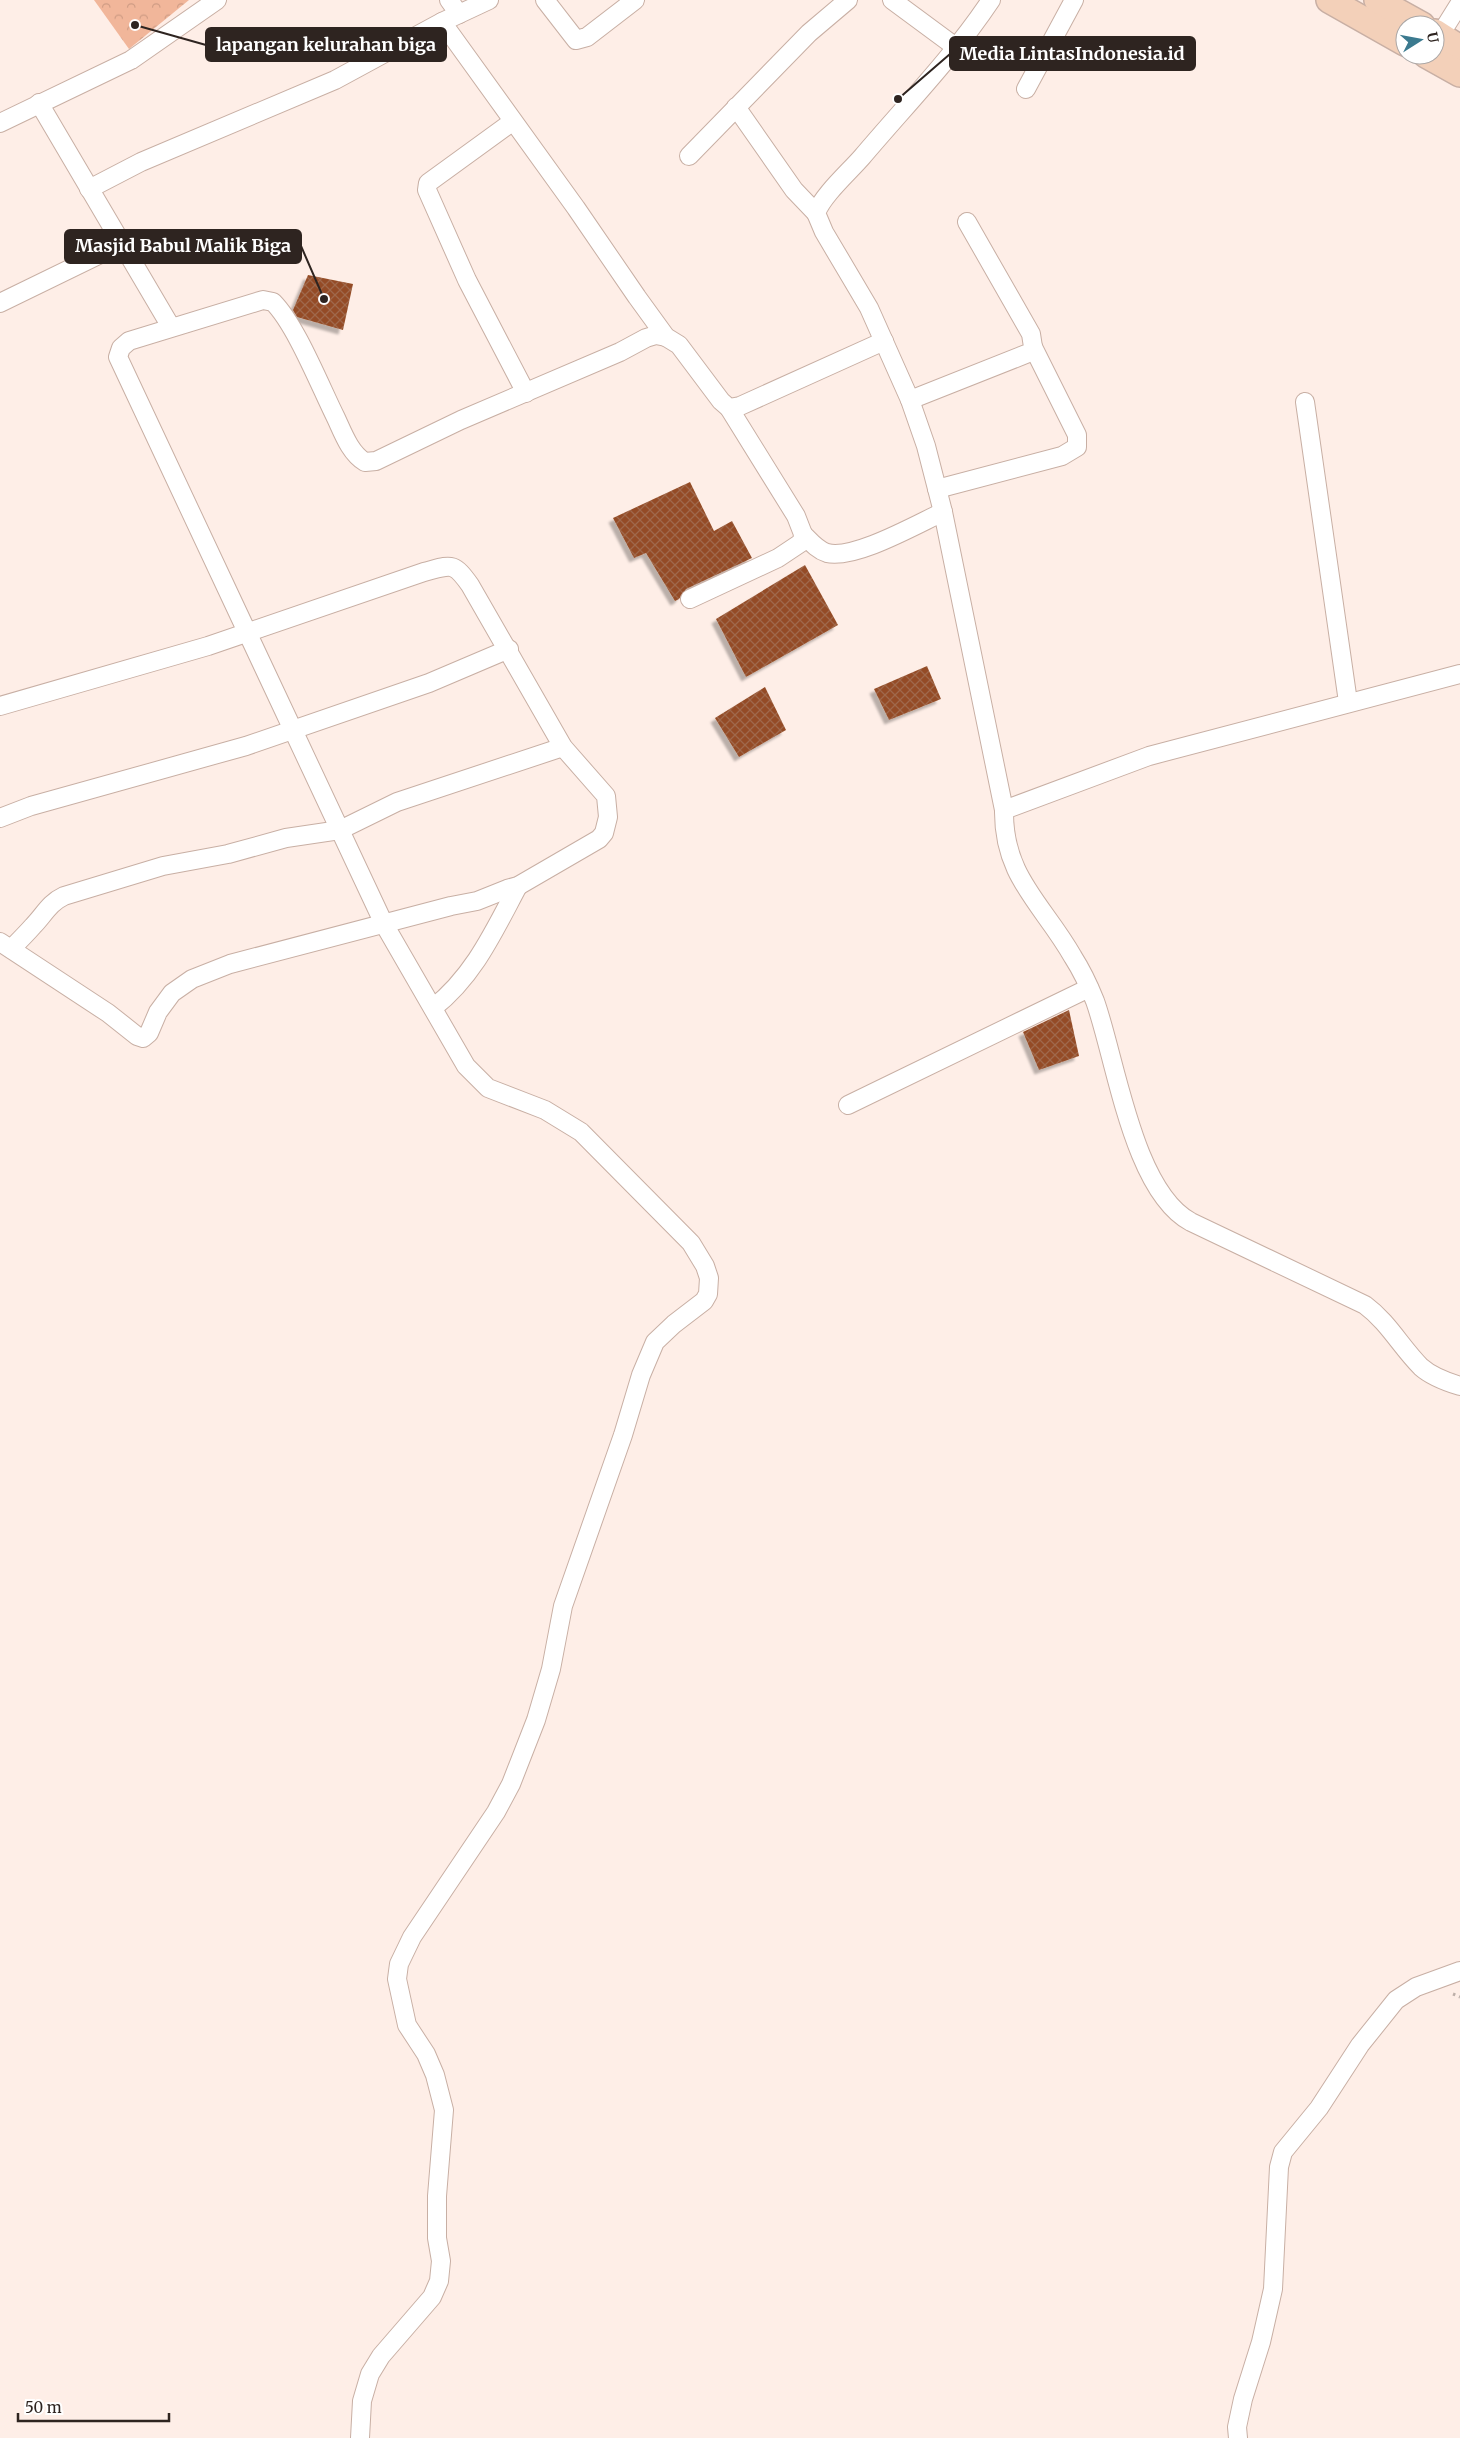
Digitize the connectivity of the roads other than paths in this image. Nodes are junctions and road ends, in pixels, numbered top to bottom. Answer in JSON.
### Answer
{"nodes":[{"id":1,"x":217,"y":0,"type":"edge"},
{"id":2,"x":489,"y":0,"type":"edge"},
{"id":3,"x":545,"y":0,"type":"edge"},
{"id":4,"x":635,"y":0,"type":"edge"},
{"id":5,"x":848,"y":0,"type":"edge"},
{"id":6,"x":892,"y":0,"type":"edge"},
{"id":7,"x":991,"y":0,"type":"edge"},
{"id":8,"x":1074,"y":0,"type":"edge"},
{"id":9,"x":1329,"y":0,"type":"edge"},
{"id":10,"x":1377,"y":0,"type":"edge"},
{"id":11,"x":1460,"y":3,"type":"edge"},
{"id":12,"x":454,"y":7,"type":"edge"},
{"id":13,"x":1400,"y":15,"type":"edge"},
{"id":14,"x":442,"y":22,"type":"junction"},
{"id":15,"x":1445,"y":26,"type":"edge"},
{"id":16,"x":1395,"y":37,"type":"edge"},
{"id":17,"x":957,"y":48,"type":"junction"},
{"id":18,"x":1445,"y":51,"type":"edge"},
{"id":19,"x":1460,"y":74,"type":"edge"},
{"id":20,"x":1026,"y":90,"type":"dead end"},
{"id":21,"x":39,"y":103,"type":"junction"},
{"id":22,"x":736,"y":107,"type":"junction"},
{"id":23,"x":512,"y":122,"type":"junction"},
{"id":24,"x":0,"y":123,"type":"edge"},
{"id":25,"x":689,"y":156,"type":"dead end"},
{"id":26,"x":89,"y":189,"type":"junction"},
{"id":27,"x":816,"y":214,"type":"junction"},
{"id":28,"x":967,"y":222,"type":"dead end"},
{"id":29,"x":121,"y":244,"type":"junction"},
{"id":30,"x":0,"y":303,"type":"edge"},
{"id":31,"x":171,"y":327,"type":"junction"},
{"id":32,"x":666,"y":337,"type":"junction"},
{"id":33,"x":884,"y":341,"type":"junction"},
{"id":34,"x":1034,"y":347,"type":"junction"},
{"id":35,"x":526,"y":393,"type":"junction"},
{"id":36,"x":910,"y":400,"type":"junction"},
{"id":37,"x":1305,"y":402,"type":"dead end"},
{"id":38,"x":729,"y":408,"type":"junction"},
{"id":39,"x":937,"y":489,"type":"junction"},
{"id":40,"x":943,"y":512,"type":"junction"},
{"id":41,"x":803,"y":534,"type":"junction"},
{"id":42,"x":690,"y":599,"type":"dead end"},
{"id":43,"x":247,"y":634,"type":"junction"},
{"id":44,"x":508,"y":649,"type":"junction"},
{"id":45,"x":1460,"y":674,"type":"edge"},
{"id":46,"x":1348,"y":702,"type":"junction"},
{"id":47,"x":0,"y":706,"type":"edge"},
{"id":48,"x":292,"y":730,"type":"junction"},
{"id":49,"x":563,"y":747,"type":"junction"},
{"id":50,"x":1004,"y":810,"type":"junction"},
{"id":51,"x":0,"y":818,"type":"edge"},
{"id":52,"x":340,"y":830,"type":"junction"},
{"id":53,"x":518,"y":886,"type":"junction"},
{"id":54,"x":384,"y":924,"type":"junction"},
{"id":55,"x":6,"y":945,"type":"edge"},
{"id":56,"x":1089,"y":988,"type":"junction"},
{"id":57,"x":433,"y":1008,"type":"junction"},
{"id":58,"x":848,"y":1106,"type":"dead end"},
{"id":59,"x":1460,"y":1386,"type":"edge"},
{"id":60,"x":1460,"y":1972,"type":"edge"},
{"id":61,"x":360,"y":2438,"type":"edge"},
{"id":62,"x":1238,"y":2438,"type":"edge"}],
"edges":[{"from":1,"to":21,"type":"street"},
{"from":2,"to":12,"type":"street"},
{"from":3,"to":4,"type":"street"},
{"from":5,"to":22,"type":"street"},
{"from":6,"to":17,"type":"street"},
{"from":7,"to":17,"type":"street"},
{"from":8,"to":20,"type":"street"},
{"from":9,"to":16,"type":"main road"},
{"from":10,"to":13,"type":"main road"},
{"from":11,"to":15,"type":"street"},
{"from":12,"to":14,"type":"street"},
{"from":14,"to":23,"type":"street"},
{"from":14,"to":26,"type":"street"},
{"from":17,"to":27,"type":"street"},
{"from":18,"to":19,"type":"main road"},
{"from":21,"to":24,"type":"street"},
{"from":21,"to":26,"type":"street"},
{"from":22,"to":25,"type":"street"},
{"from":22,"to":27,"type":"street"},
{"from":23,"to":32,"type":"street"},
{"from":23,"to":35,"type":"street"},
{"from":26,"to":29,"type":"street"},
{"from":27,"to":33,"type":"street"},
{"from":28,"to":34,"type":"street"},
{"from":29,"to":30,"type":"street"},
{"from":29,"to":31,"type":"street"},
{"from":31,"to":35,"type":"street"},
{"from":31,"to":43,"type":"street"},
{"from":32,"to":35,"type":"street"},
{"from":32,"to":38,"type":"street"},
{"from":33,"to":36,"type":"street"},
{"from":33,"to":38,"type":"street"},
{"from":34,"to":36,"type":"street"},
{"from":34,"to":39,"type":"street"},
{"from":36,"to":39,"type":"street"},
{"from":37,"to":46,"type":"street"},
{"from":38,"to":41,"type":"street"},
{"from":39,"to":40,"type":"street"},
{"from":40,"to":41,"type":"street"},
{"from":40,"to":50,"type":"street"},
{"from":41,"to":42,"type":"street"},
{"from":43,"to":44,"type":"street"},
{"from":43,"to":47,"type":"street"},
{"from":43,"to":48,"type":"street"},
{"from":44,"to":48,"type":"street"},
{"from":44,"to":49,"type":"street"},
{"from":45,"to":46,"type":"street"},
{"from":46,"to":50,"type":"street"},
{"from":48,"to":51,"type":"street"},
{"from":48,"to":52,"type":"street"},
{"from":49,"to":52,"type":"street"},
{"from":49,"to":53,"type":"street"},
{"from":50,"to":56,"type":"street"},
{"from":52,"to":54,"type":"street"},
{"from":52,"to":55,"type":"street"},
{"from":53,"to":54,"type":"street"},
{"from":53,"to":57,"type":"street"},
{"from":54,"to":55,"type":"street"},
{"from":54,"to":57,"type":"street"},
{"from":56,"to":58,"type":"street"},
{"from":56,"to":59,"type":"street"},
{"from":57,"to":61,"type":"street"},
{"from":60,"to":62,"type":"street"}]}
